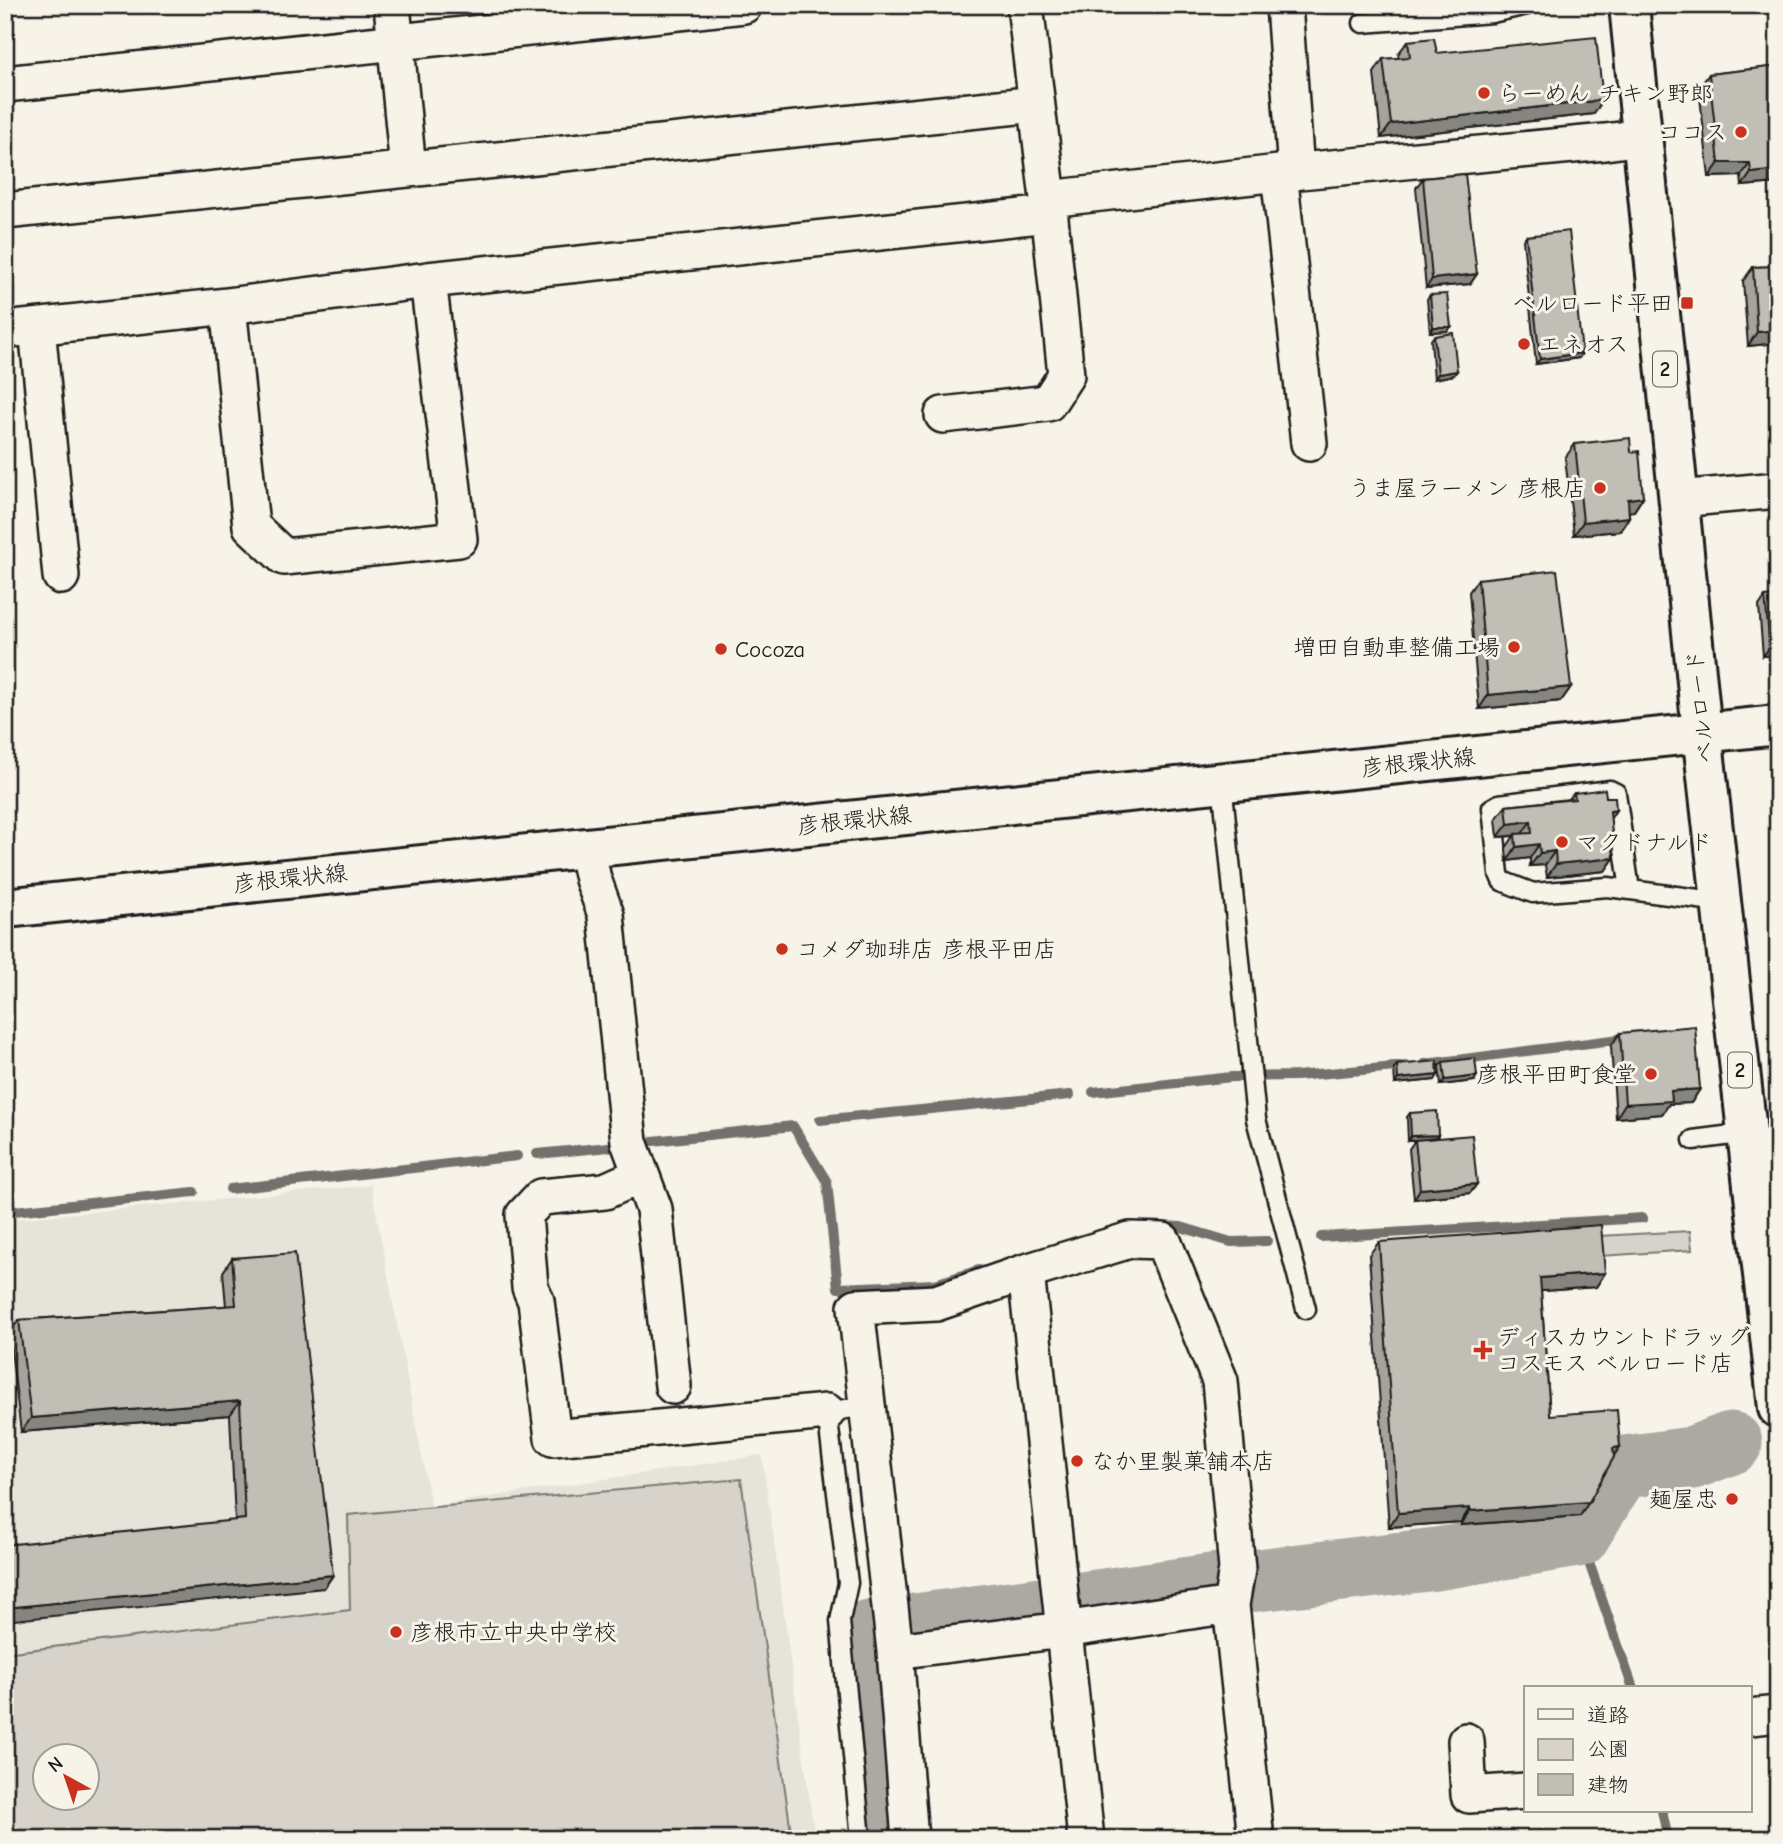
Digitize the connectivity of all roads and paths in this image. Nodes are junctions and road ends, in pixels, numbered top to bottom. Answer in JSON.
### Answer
{"nodes":[{"id":1,"x":392,"y":5,"type":"edge"},
{"id":2,"x":744,"y":5,"type":"edge"},
{"id":3,"x":1025,"y":5,"type":"edge"},
{"id":4,"x":1284,"y":5,"type":"edge"},
{"id":5,"x":1527,"y":5,"type":"edge"},
{"id":6,"x":1629,"y":5,"type":"edge"},
{"id":7,"x":1363,"y":23,"type":"dead end"},
{"id":8,"x":396,"y":42,"type":"junction"},
{"id":9,"x":5,"y":84,"type":"edge"},
{"id":10,"x":1035,"y":104,"type":"junction"},
{"id":11,"x":1642,"y":136,"type":"junction"},
{"id":12,"x":408,"y":169,"type":"junction"},
{"id":13,"x":1288,"y":173,"type":"junction"},
{"id":14,"x":1049,"y":206,"type":"junction"},
{"id":15,"x":5,"y":211,"type":"edge"},
{"id":16,"x":428,"y":280,"type":"junction"},
{"id":17,"x":228,"y":306,"type":"junction"},
{"id":18,"x":21,"y":328,"type":"edge"},
{"id":19,"x":943,"y":415,"type":"dead end"},
{"id":20,"x":1308,"y":443,"type":"dead end"},
{"id":21,"x":1778,"y":490,"type":"edge"},
{"id":22,"x":1678,"y":499,"type":"junction"},
{"id":23,"x":61,"y":576,"type":"dead end"},
{"id":24,"x":1778,"y":725,"type":"edge"},
{"id":25,"x":1702,"y":732,"type":"junction"},
{"id":26,"x":1222,"y":782,"type":"junction"},
{"id":27,"x":586,"y":848,"type":"junction"},
{"id":28,"x":1630,"y":890,"type":"junction"},
{"id":29,"x":1721,"y":902,"type":"junction"},
{"id":30,"x":5,"y":908,"type":"edge"},
{"id":31,"x":1678,"y":908,"type":"dead end"},
{"id":32,"x":1748,"y":1133,"type":"junction"},
{"id":33,"x":1693,"y":1140,"type":"dead end"},
{"id":34,"x":641,"y":1175,"type":"junction"},
{"id":35,"x":1026,"y":1272,"type":"junction"},
{"id":36,"x":1306,"y":1309,"type":"dead end"},
{"id":37,"x":673,"y":1386,"type":"dead end"},
{"id":38,"x":866,"y":1406,"type":"junction"},
{"id":39,"x":1778,"y":1408,"type":"edge"},
{"id":40,"x":827,"y":1412,"type":"junction"},
{"id":41,"x":1231,"y":1605,"type":"junction"},
{"id":42,"x":1063,"y":1630,"type":"junction"},
{"id":43,"x":895,"y":1651,"type":"junction"},
{"id":44,"x":1778,"y":1714,"type":"edge"},
{"id":45,"x":1752,"y":1717,"type":"edge"},
{"id":46,"x":1466,"y":1741,"type":"dead end"},
{"id":47,"x":1524,"y":1791,"type":"edge"},
{"id":48,"x":861,"y":1839,"type":"edge"},
{"id":49,"x":910,"y":1839,"type":"edge"},
{"id":50,"x":1086,"y":1839,"type":"edge"},
{"id":51,"x":1256,"y":1839,"type":"edge"}],
"edges":[{"from":1,"to":8,"type":"street"},
{"from":2,"to":8,"type":"street"},
{"from":3,"to":10,"type":"street"},
{"from":4,"to":13,"type":"street"},
{"from":5,"to":7,"type":"lane"},
{"from":6,"to":11,"type":"main road","name":"ベルロード","number":"2"},
{"from":8,"to":9,"type":"street"},
{"from":8,"to":12,"type":"street"},
{"from":10,"to":12,"type":"street"},
{"from":10,"to":14,"type":"street"},
{"from":11,"to":13,"type":"street"},
{"from":11,"to":22,"type":"main road","name":"ベルロード","number":"2"},
{"from":12,"to":15,"type":"street"},
{"from":13,"to":14,"type":"street"},
{"from":13,"to":20,"type":"street"},
{"from":14,"to":16,"type":"street"},
{"from":14,"to":19,"type":"street"},
{"from":16,"to":17,"type":"street"},
{"from":16,"to":17,"type":"street"},
{"from":17,"to":18,"type":"street"},
{"from":18,"to":23,"type":"street"},
{"from":21,"to":22,"type":"street"},
{"from":22,"to":25,"type":"main road","name":"ベルロード","number":"2"},
{"from":24,"to":25,"type":"main road","name":"彦根環状線"},
{"from":25,"to":26,"type":"main road","name":"彦根環状線"},
{"from":25,"to":29,"type":"main road","name":"ベルロード","number":"2"},
{"from":26,"to":27,"type":"main road","name":"彦根環状線"},
{"from":26,"to":36,"type":"lane"},
{"from":27,"to":30,"type":"main road","name":"彦根環状線"},
{"from":27,"to":34,"type":"street"},
{"from":28,"to":28,"type":"lane"},
{"from":28,"to":29,"type":"lane"},
{"from":29,"to":31,"type":"lane"},
{"from":29,"to":32,"type":"main road","name":"ベルロード","number":"2"},
{"from":32,"to":33,"type":"lane"},
{"from":32,"to":39,"type":"main road","name":"ベルロード","number":"2"},
{"from":34,"to":37,"type":"street"},
{"from":34,"to":40,"type":"street"},
{"from":35,"to":38,"type":"street"},
{"from":35,"to":41,"type":"street"},
{"from":35,"to":42,"type":"street"},
{"from":38,"to":40,"type":"lane"},
{"from":38,"to":43,"type":"street"},
{"from":40,"to":48,"type":"lane"},
{"from":41,"to":42,"type":"street"},
{"from":41,"to":51,"type":"street"},
{"from":42,"to":43,"type":"street"},
{"from":42,"to":50,"type":"street"},
{"from":43,"to":49,"type":"street"},
{"from":44,"to":45,"type":"street"},
{"from":46,"to":47,"type":"street"}]}
